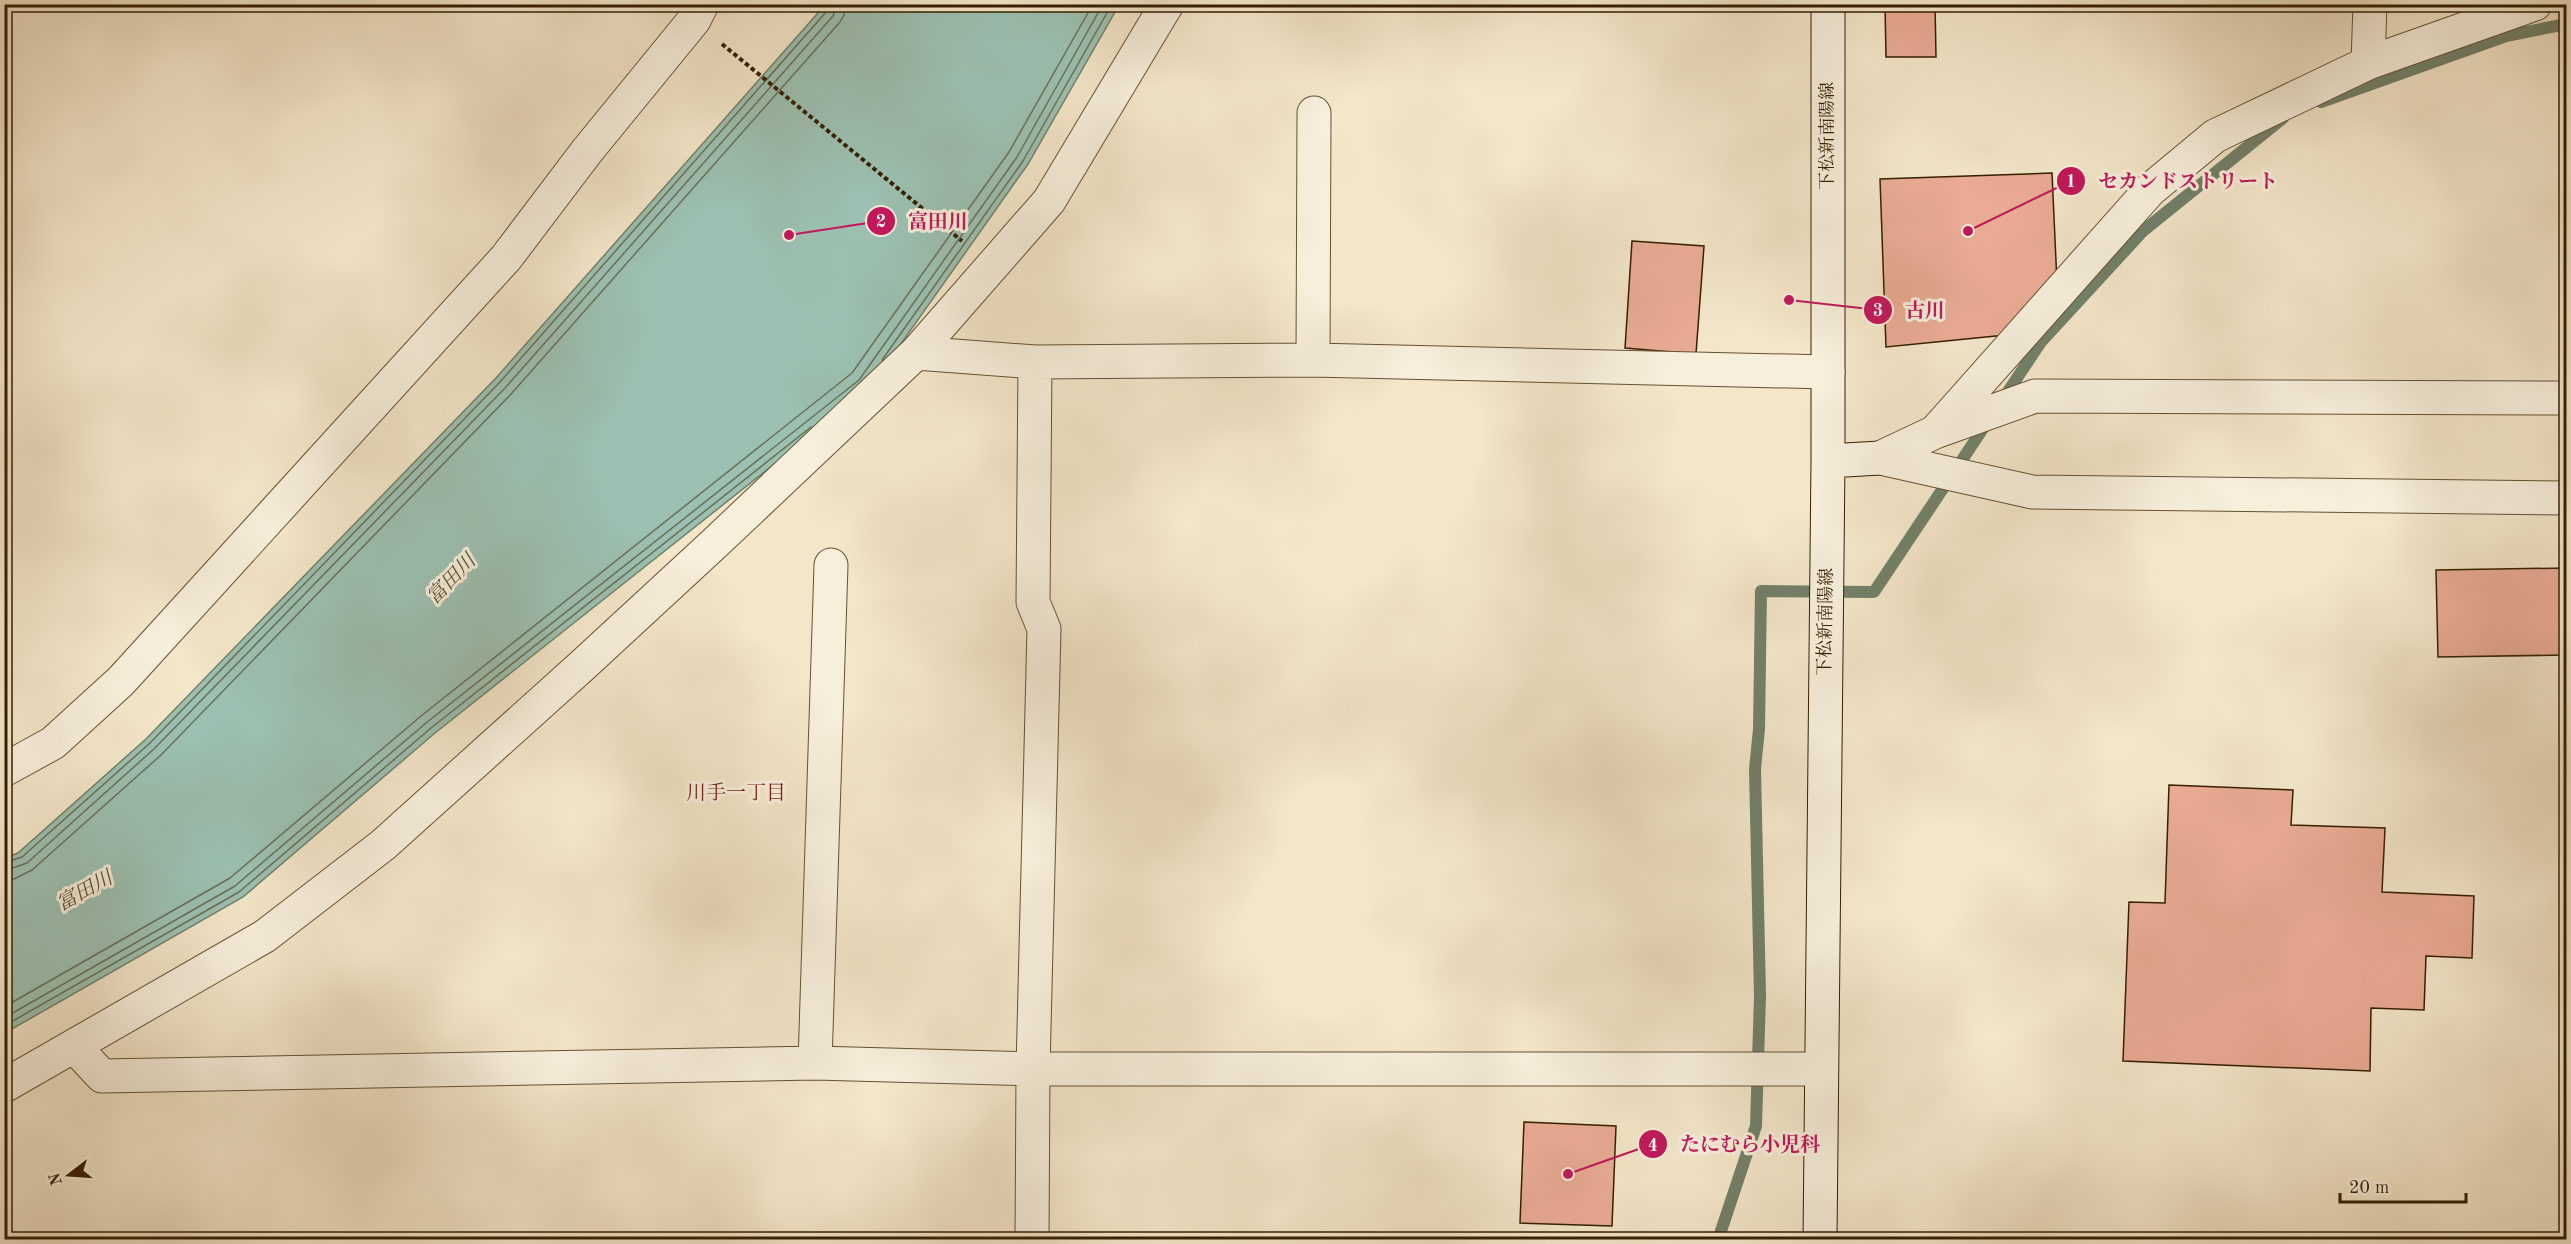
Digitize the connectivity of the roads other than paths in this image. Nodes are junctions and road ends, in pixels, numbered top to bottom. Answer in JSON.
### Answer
{"nodes":[{"id":1,"x":702,"y":4,"type":"edge"},
{"id":2,"x":1167,"y":4,"type":"edge"},
{"id":3,"x":1828,"y":4,"type":"edge"},
{"id":4,"x":2370,"y":4,"type":"edge"},
{"id":5,"x":2535,"y":4,"type":"edge"},
{"id":6,"x":2368,"y":63,"type":"junction"},
{"id":7,"x":1314,"y":113,"type":"dead end"},
{"id":8,"x":916,"y":353,"type":"junction"},
{"id":9,"x":1313,"y":360,"type":"junction"},
{"id":10,"x":1035,"y":362,"type":"junction"},
{"id":11,"x":1828,"y":372,"type":"junction"},
{"id":12,"x":2566,"y":398,"type":"edge"},
{"id":13,"x":1935,"y":432,"type":"junction"},
{"id":14,"x":1880,"y":458,"type":"junction"},
{"id":15,"x":1828,"y":460,"type":"junction"},
{"id":16,"x":2566,"y":498,"type":"edge"},
{"id":17,"x":831,"y":565,"type":"dead end"},
{"id":18,"x":4,"y":770,"type":"edge"},
{"id":19,"x":74,"y":1046,"type":"junction"},
{"id":20,"x":815,"y":1063,"type":"junction"},
{"id":21,"x":1033,"y":1069,"type":"junction"},
{"id":22,"x":1820,"y":1069,"type":"junction"},
{"id":23,"x":4,"y":1086,"type":"edge"},
{"id":24,"x":1032,"y":1239,"type":"edge"},
{"id":25,"x":1820,"y":1239,"type":"edge"}],
"edges":[{"from":1,"to":18,"type":"street"},
{"from":2,"to":8,"type":"street"},
{"from":3,"to":11,"type":"street","name":"下松新南陽線"},
{"from":4,"to":6,"type":"street"},
{"from":5,"to":6,"type":"street"},
{"from":6,"to":13,"type":"street"},
{"from":7,"to":9,"type":"street"},
{"from":8,"to":10,"type":"street"},
{"from":8,"to":19,"type":"street"},
{"from":9,"to":10,"type":"street"},
{"from":9,"to":11,"type":"street"},
{"from":10,"to":21,"type":"street"},
{"from":11,"to":15,"type":"street","name":"下松新南陽線"},
{"from":12,"to":13,"type":"street"},
{"from":13,"to":14,"type":"street"},
{"from":14,"to":15,"type":"street"},
{"from":14,"to":16,"type":"street"},
{"from":15,"to":22,"type":"street","name":"下松新南陽線"},
{"from":17,"to":20,"type":"street"},
{"from":19,"to":20,"type":"street"},
{"from":19,"to":23,"type":"street"},
{"from":20,"to":21,"type":"street"},
{"from":21,"to":22,"type":"street"},
{"from":21,"to":24,"type":"street"},
{"from":22,"to":25,"type":"street","name":"下松新南陽線"}]}
